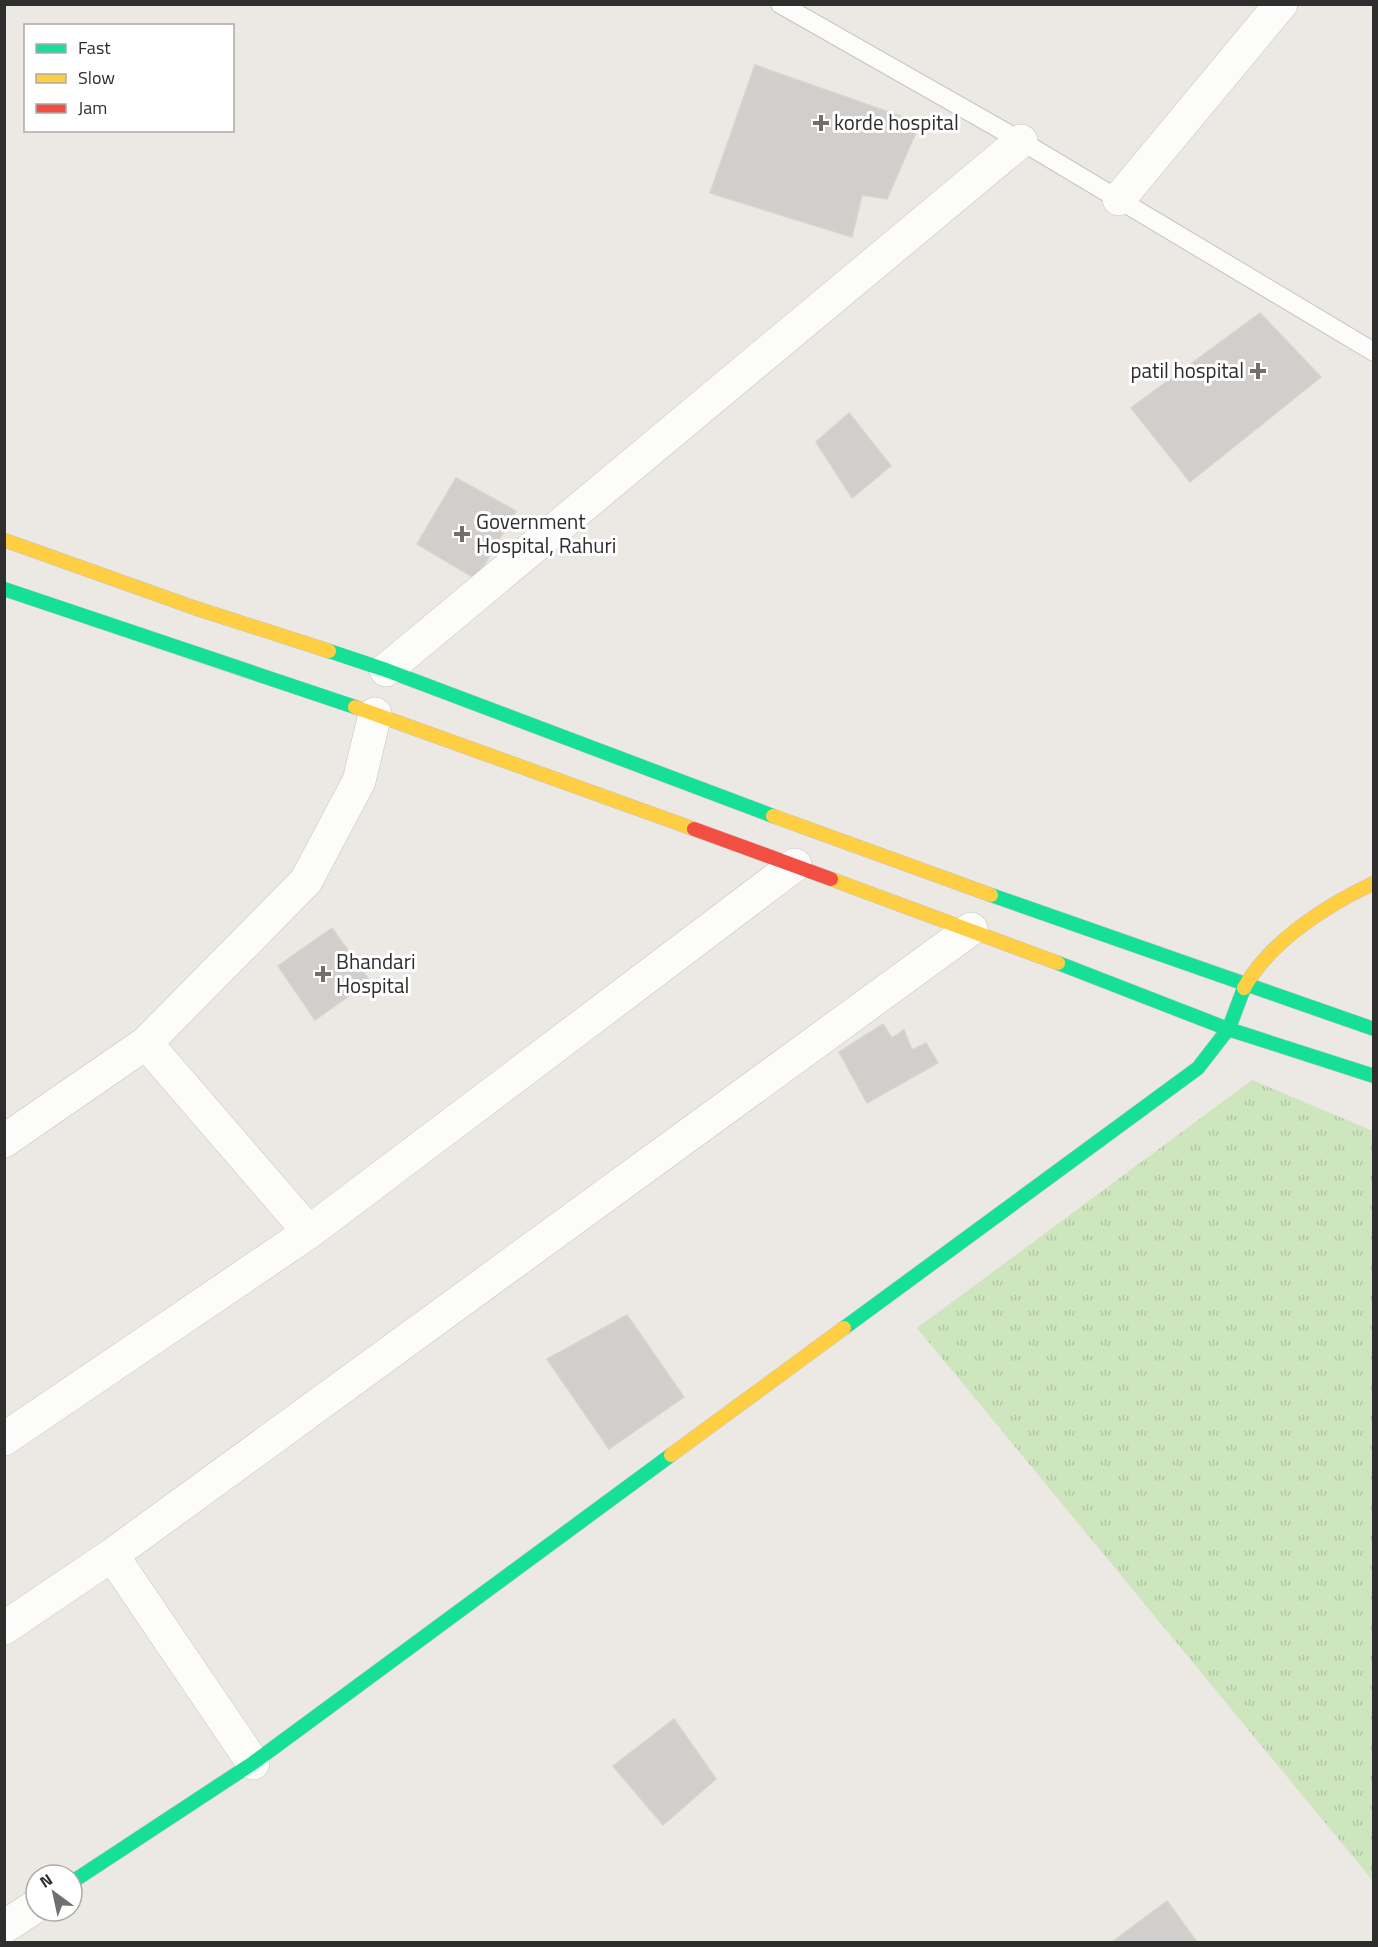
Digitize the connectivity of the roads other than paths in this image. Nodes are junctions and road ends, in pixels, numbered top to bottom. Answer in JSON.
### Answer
{"nodes":[{"id":1,"x":780,"y":4,"type":"edge"},
{"id":2,"x":1281,"y":4,"type":"edge"},
{"id":3,"x":1021,"y":141,"type":"junction"},
{"id":4,"x":1119,"y":199,"type":"junction"},
{"id":5,"x":1374,"y":352,"type":"edge"},
{"id":6,"x":4,"y":540,"type":"edge"},
{"id":7,"x":4,"y":589,"type":"edge"},
{"id":8,"x":386,"y":670,"type":"junction"},
{"id":9,"x":375,"y":714,"type":"junction"},
{"id":10,"x":795,"y":866,"type":"junction"},
{"id":11,"x":1374,"y":883,"type":"edge"},
{"id":12,"x":971,"y":928,"type":"junction"},
{"id":13,"x":1246,"y":983,"type":"junction"},
{"id":14,"x":1228,"y":1029,"type":"junction"},
{"id":15,"x":1374,"y":1029,"type":"edge"},
{"id":16,"x":146,"y":1043,"type":"junction"},
{"id":17,"x":1374,"y":1076,"type":"edge"},
{"id":18,"x":4,"y":1141,"type":"edge"},
{"id":19,"x":309,"y":1232,"type":"junction"},
{"id":20,"x":4,"y":1439,"type":"edge"},
{"id":21,"x":112,"y":1555,"type":"junction"},
{"id":22,"x":4,"y":1628,"type":"edge"},
{"id":23,"x":253,"y":1763,"type":"junction"},
{"id":24,"x":84,"y":1874,"type":"edge"},
{"id":25,"x":24,"y":1914,"type":"edge"},
{"id":26,"x":4,"y":1927,"type":"edge"}],
"edges":[{"from":1,"to":3,"type":"lane"},
{"from":2,"to":4,"type":"street"},
{"from":3,"to":4,"type":"lane"},
{"from":3,"to":8,"type":"street"},
{"from":4,"to":5,"type":"lane"},
{"from":6,"to":8,"type":"main road"},
{"from":7,"to":9,"type":"main road"},
{"from":8,"to":13,"type":"main road"},
{"from":9,"to":10,"type":"main road"},
{"from":9,"to":16,"type":"street"},
{"from":10,"to":12,"type":"main road"},
{"from":10,"to":19,"type":"street"},
{"from":11,"to":13,"type":"main road"},
{"from":12,"to":14,"type":"main road"},
{"from":12,"to":21,"type":"street"},
{"from":13,"to":14,"type":"main road"},
{"from":13,"to":15,"type":"main road"},
{"from":14,"to":17,"type":"main road"},
{"from":14,"to":23,"type":"main road"},
{"from":16,"to":18,"type":"street"},
{"from":16,"to":19,"type":"street"},
{"from":19,"to":20,"type":"street"},
{"from":21,"to":22,"type":"street"},
{"from":21,"to":23,"type":"street"},
{"from":23,"to":24,"type":"main road"},
{"from":25,"to":26,"type":"street"}]}
